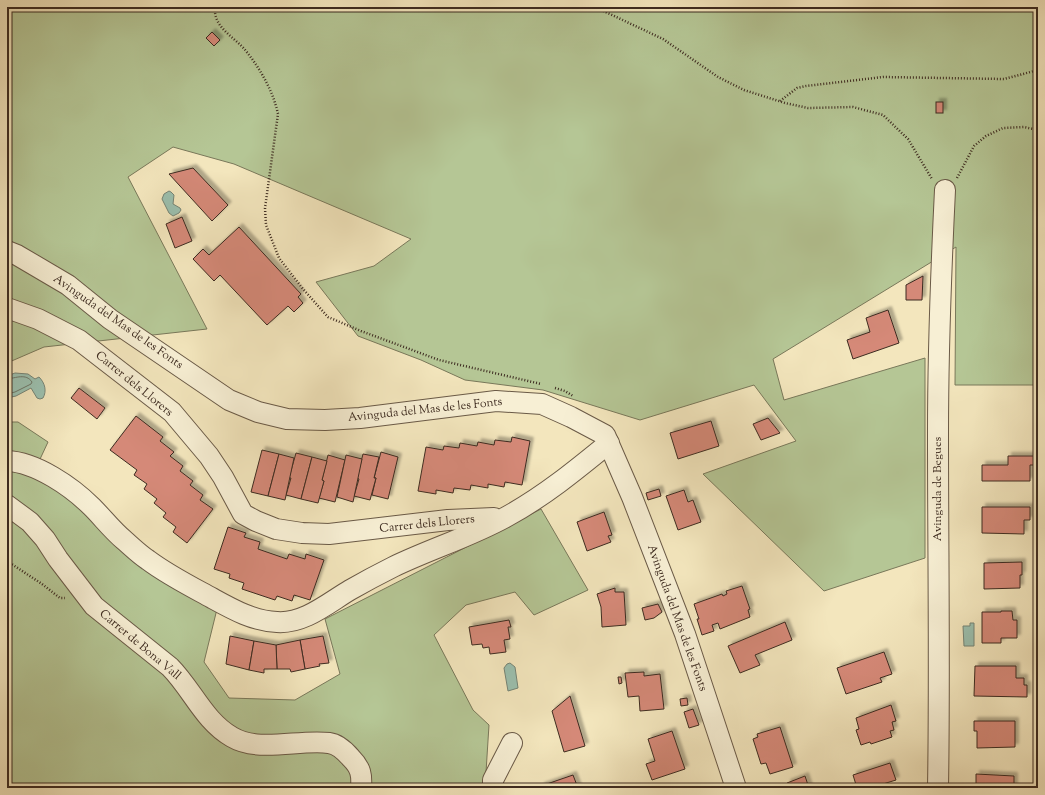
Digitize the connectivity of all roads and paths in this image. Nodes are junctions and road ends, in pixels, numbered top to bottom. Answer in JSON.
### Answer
{"nodes":[{"id":1,"x":215,"y":7,"type":"edge"},
{"id":2,"x":317,"y":7,"type":"edge"},
{"id":3,"x":356,"y":7,"type":"edge"},
{"id":4,"x":595,"y":7,"type":"edge"},
{"id":5,"x":1038,"y":70,"type":"edge"},
{"id":6,"x":780,"y":102,"type":"junction"},
{"id":7,"x":1038,"y":130,"type":"edge"},
{"id":8,"x":945,"y":190,"type":"junction"},
{"id":9,"x":7,"y":251,"type":"edge"},
{"id":10,"x":7,"y":308,"type":"edge"},
{"id":11,"x":545,"y":385,"type":"dead end"},
{"id":12,"x":551,"y":387,"type":"dead end"},
{"id":13,"x":576,"y":398,"type":"dead end"},
{"id":14,"x":608,"y":443,"type":"junction"},
{"id":15,"x":7,"y":461,"type":"edge"},
{"id":16,"x":7,"y":505,"type":"edge"},
{"id":17,"x":504,"y":518,"type":"junction"},
{"id":18,"x":7,"y":561,"type":"edge"},
{"id":19,"x":89,"y":599,"type":"junction"},
{"id":20,"x":512,"y":743,"type":"dead end"},
{"id":21,"x":361,"y":788,"type":"edge"},
{"id":22,"x":493,"y":788,"type":"edge"},
{"id":23,"x":736,"y":788,"type":"edge"},
{"id":24,"x":938,"y":788,"type":"edge"}],
"edges":[{"from":1,"to":11,"type":"path"},
{"from":2,"to":3,"type":"path"},
{"from":4,"to":6,"type":"path"},
{"from":5,"to":6,"type":"path"},
{"from":6,"to":8,"type":"path"},
{"from":7,"to":8,"type":"path"},
{"from":8,"to":24,"type":"street","name":"Avinguda de Begues"},
{"from":9,"to":14,"type":"street","name":"Avinguda del Mas de les Fonts"},
{"from":10,"to":17,"type":"street","name":"Carrer dels Llorers"},
{"from":12,"to":13,"type":"path"},
{"from":14,"to":17,"type":"street","name":"Carrer dels Llorers"},
{"from":14,"to":23,"type":"street","name":"Avinguda del Mas de les Fonts"},
{"from":15,"to":17,"type":"street","name":"Carrer dels Llorers"},
{"from":16,"to":19,"type":"street","name":"Carrer de Bona Vall"},
{"from":18,"to":19,"type":"path"},
{"from":19,"to":21,"type":"street","name":"Carrer de Bona Vall"},
{"from":20,"to":22,"type":"street"}]}
